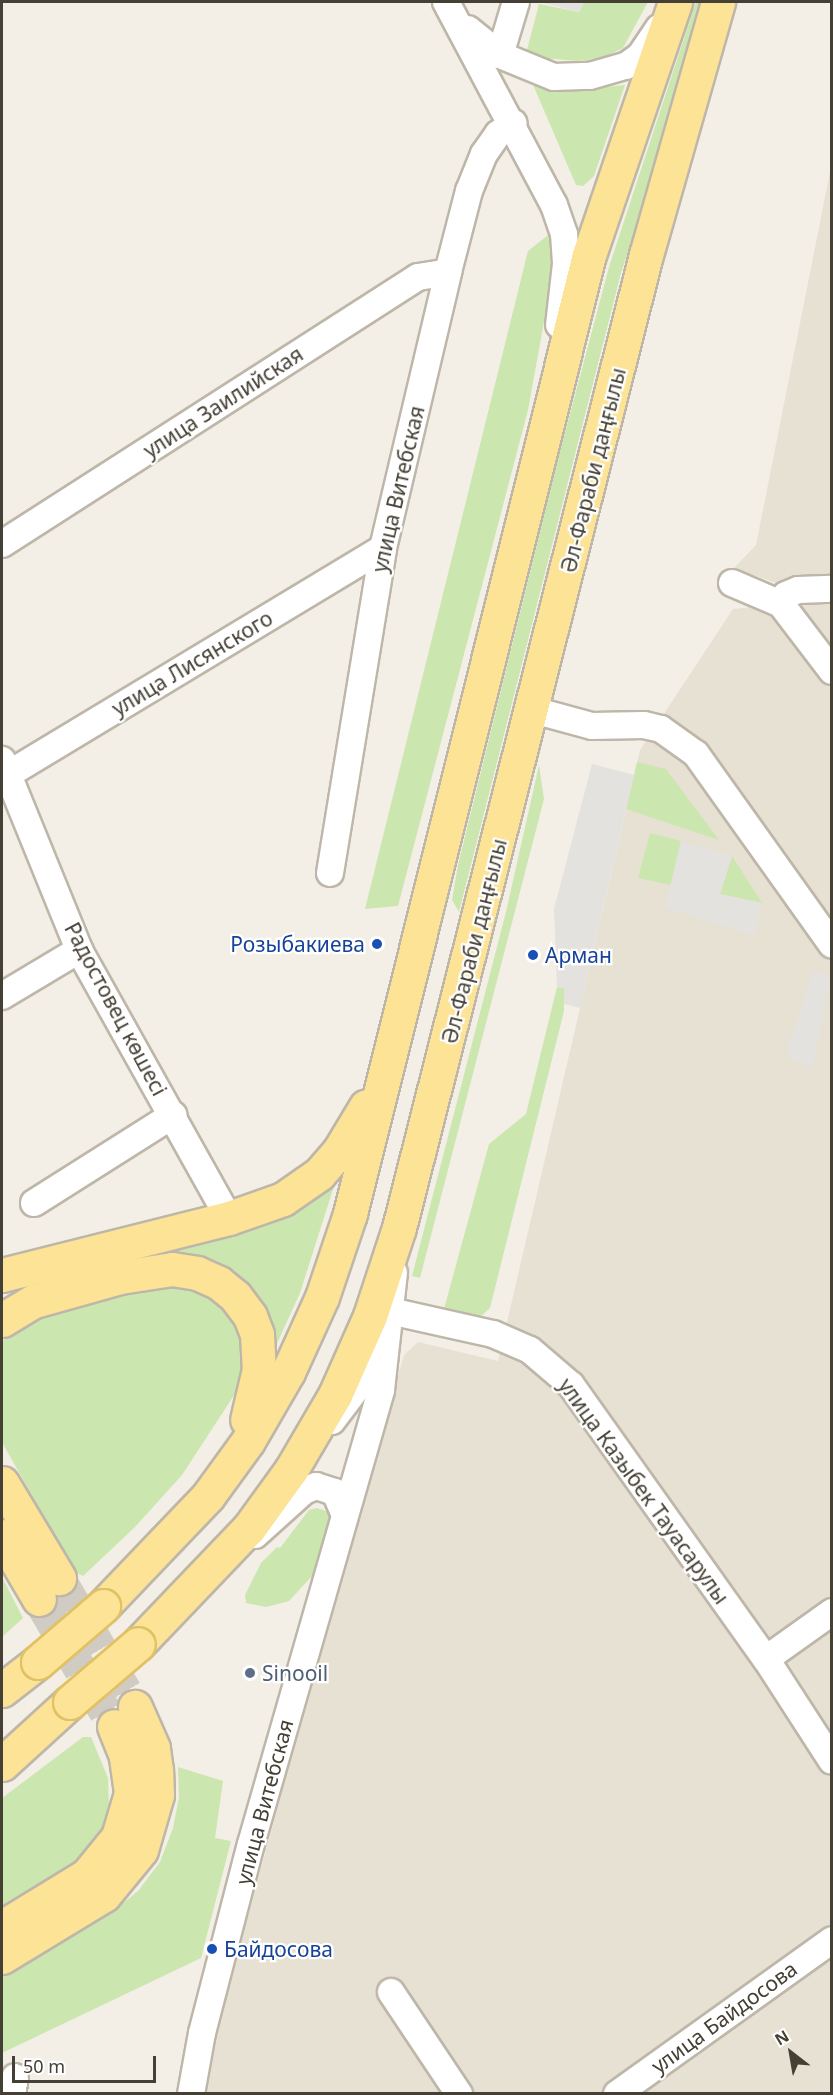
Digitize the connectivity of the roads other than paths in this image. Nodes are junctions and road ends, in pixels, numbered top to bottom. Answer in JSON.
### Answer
{"nodes":[{"id":1,"x":516,"y":2,"type":"edge"},
{"id":2,"x":718,"y":2,"type":"edge"},
{"id":3,"x":674,"y":3,"type":"edge"},
{"id":4,"x":452,"y":11,"type":"edge"},
{"id":5,"x":500,"y":54,"type":"junction"},
{"id":6,"x":514,"y":123,"type":"junction"},
{"id":7,"x":448,"y":272,"type":"junction"},
{"id":8,"x":547,"y":424,"type":"junction"},
{"id":9,"x":2,"y":544,"type":"edge"},
{"id":10,"x":383,"y":548,"type":"junction"},
{"id":11,"x":732,"y":583,"type":"dead end"},
{"id":12,"x":831,"y":589,"type":"edge"},
{"id":13,"x":781,"y":604,"type":"junction"},
{"id":14,"x":831,"y":670,"type":"edge"},
{"id":15,"x":533,"y":710,"type":"junction"},
{"id":16,"x":4,"y":771,"type":"edge"},
{"id":17,"x":330,"y":873,"type":"dead end"},
{"id":18,"x":831,"y":945,"type":"edge"},
{"id":19,"x":80,"y":950,"type":"junction"},
{"id":20,"x":2,"y":996,"type":"edge"},
{"id":21,"x":383,"y":1076,"type":"junction"},
{"id":22,"x":173,"y":1115,"type":"junction"},
{"id":23,"x":34,"y":1203,"type":"dead end"},
{"id":24,"x":229,"y":1218,"type":"junction"},
{"id":25,"x":399,"y":1228,"type":"junction"},
{"id":26,"x":2,"y":1275,"type":"edge"},
{"id":27,"x":399,"y":1313,"type":"junction"},
{"id":28,"x":2,"y":1320,"type":"edge"},
{"id":29,"x":385,"y":1350,"type":"junction"},
{"id":30,"x":291,"y":1470,"type":"junction"},
{"id":31,"x":2,"y":1475,"type":"edge"},
{"id":32,"x":8,"y":1494,"type":"edge"},
{"id":33,"x":208,"y":1496,"type":"junction"},
{"id":34,"x":344,"y":1513,"type":"junction"},
{"id":35,"x":2,"y":1536,"type":"edge"},
{"id":36,"x":197,"y":1586,"type":"junction"},
{"id":37,"x":831,"y":1612,"type":"edge"},
{"id":38,"x":766,"y":1659,"type":"junction"},
{"id":39,"x":2,"y":1690,"type":"edge"},
{"id":40,"x":70,"y":1702,"type":"junction"},
{"id":41,"x":2,"y":1755,"type":"edge"},
{"id":42,"x":831,"y":1761,"type":"edge"},
{"id":43,"x":2,"y":1764,"type":"edge"},
{"id":44,"x":2,"y":1928,"type":"edge"},
{"id":45,"x":831,"y":1940,"type":"edge"},
{"id":46,"x":2,"y":1957,"type":"edge"},
{"id":47,"x":391,"y":1992,"type":"dead end"},
{"id":48,"x":191,"y":2094,"type":"edge"},
{"id":49,"x":459,"y":2094,"type":"edge"},
{"id":50,"x":617,"y":2094,"type":"edge"}],
"edges":[{"from":1,"to":5,"type":"street"},
{"from":2,"to":15,"type":"main road","name":"Әл-Фараби даңғылы"},
{"from":3,"to":5,"type":"street"},
{"from":3,"to":8,"type":"main road"},
{"from":4,"to":5,"type":"street"},
{"from":4,"to":6,"type":"street"},
{"from":6,"to":7,"type":"street","name":"улица Витебская"},
{"from":6,"to":8,"type":"street"},
{"from":7,"to":9,"type":"street","name":"улица Заилийская"},
{"from":7,"to":10,"type":"street","name":"улица Витебская"},
{"from":8,"to":21,"type":"main road"},
{"from":10,"to":16,"type":"street","name":"улица Лисянского"},
{"from":10,"to":17,"type":"street","name":"улица Витебская"},
{"from":11,"to":13,"type":"street"},
{"from":12,"to":13,"type":"street"},
{"from":13,"to":14,"type":"street"},
{"from":15,"to":18,"type":"street"},
{"from":15,"to":25,"type":"main road","name":"Әл-Фараби даңғылы"},
{"from":16,"to":19,"type":"street","name":"Радостовец көшесі"},
{"from":19,"to":20,"type":"street"},
{"from":19,"to":22,"type":"street","name":"Радостовец көшесі"},
{"from":21,"to":24,"type":"main road"},
{"from":21,"to":33,"type":"main road"},
{"from":22,"to":23,"type":"street"},
{"from":22,"to":24,"type":"street","name":"Радостовец көшесі"},
{"from":24,"to":26,"type":"main road"},
{"from":25,"to":27,"type":"street","name":"улица Витебская"},
{"from":25,"to":30,"type":"main road","name":"Әл-Фараби даңғылы"},
{"from":27,"to":29,"type":"street","name":"улица Витебская"},
{"from":27,"to":38,"type":"street","name":"улица Казыбек Тауасарулы"},
{"from":28,"to":33,"type":"main road"},
{"from":29,"to":30,"type":"street"},
{"from":29,"to":34,"type":"street","name":"улица Витебская"},
{"from":30,"to":36,"type":"main road","name":"Әл-Фараби даңғылы"},
{"from":31,"to":32,"type":"main road"},
{"from":32,"to":35,"type":"main road"},
{"from":33,"to":39,"type":"main road","bridge":true},
{"from":34,"to":36,"type":"street"},
{"from":34,"to":48,"type":"street","name":"улица Витебская"},
{"from":36,"to":40,"type":"main road","name":"Әл-Фараби даңғылы","bridge":true},
{"from":37,"to":38,"type":"street"},
{"from":38,"to":42,"type":"street","name":"улица Казыбек Тауасарулы"},
{"from":40,"to":41,"type":"main road","name":"Әл-Фараби даңғылы"},
{"from":40,"to":43,"type":"main road"},
{"from":44,"to":46,"type":"main road"},
{"from":45,"to":50,"type":"street","name":"улица Байдосова"},
{"from":47,"to":49,"type":"street"}]}
